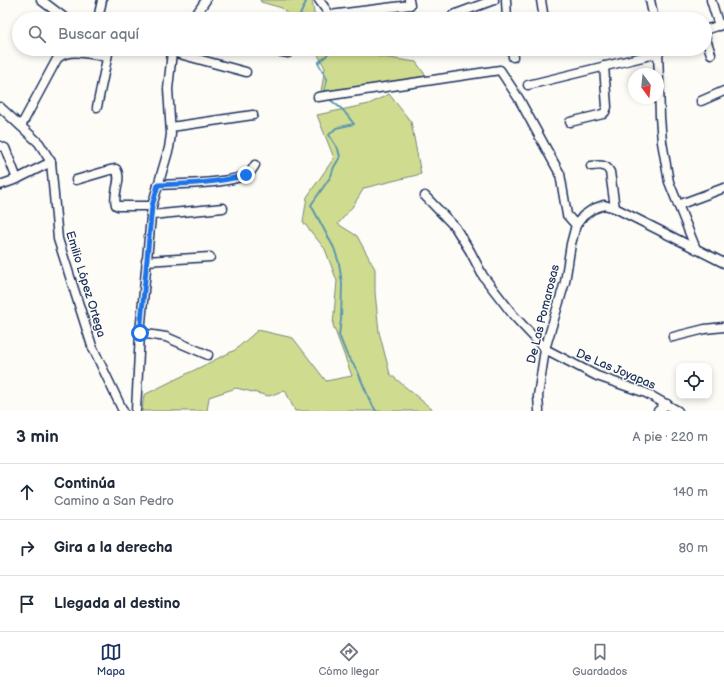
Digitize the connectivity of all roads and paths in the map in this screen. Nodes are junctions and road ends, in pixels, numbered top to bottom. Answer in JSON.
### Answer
{"nodes":[{"id":1,"x":41,"y":0,"type":"edge"},
{"id":2,"x":102,"y":0,"type":"edge"},
{"id":3,"x":206,"y":0,"type":"edge"},
{"id":4,"x":319,"y":0,"type":"edge"},
{"id":5,"x":409,"y":0,"type":"edge"},
{"id":6,"x":494,"y":0,"type":"edge"},
{"id":7,"x":506,"y":0,"type":"edge"},
{"id":8,"x":541,"y":0,"type":"edge"},
{"id":9,"x":650,"y":0,"type":"edge"},
{"id":10,"x":711,"y":0,"type":"edge"},
{"id":11,"x":57,"y":12,"type":"edge"},
{"id":12,"x":99,"y":12,"type":"edge"},
{"id":13,"x":198,"y":12,"type":"edge"},
{"id":14,"x":328,"y":12,"type":"edge"},
{"id":15,"x":354,"y":12,"type":"edge"},
{"id":16,"x":461,"y":12,"type":"edge"},
{"id":17,"x":507,"y":12,"type":"edge"},
{"id":18,"x":543,"y":12,"type":"edge"},
{"id":19,"x":653,"y":12,"type":"edge"},
{"id":20,"x":722,"y":25,"type":"edge"},
{"id":21,"x":712,"y":28,"type":"edge"},
{"id":22,"x":60,"y":56,"type":"edge"},
{"id":23,"x":107,"y":56,"type":"edge"},
{"id":24,"x":172,"y":56,"type":"edge"},
{"id":25,"x":193,"y":56,"type":"edge"},
{"id":26,"x":641,"y":56,"type":"edge"},
{"id":27,"x":659,"y":56,"type":"edge"},
{"id":28,"x":604,"y":66,"type":"junction"},
{"id":29,"x":246,"y":72,"type":"dead end"},
{"id":30,"x":528,"y":86,"type":"dead end"},
{"id":31,"x":724,"y":91,"type":"edge"},
{"id":32,"x":318,"y":97,"type":"dead end"},
{"id":33,"x":701,"y":101,"type":"dead end"},
{"id":34,"x":0,"y":107,"type":"edge"},
{"id":35,"x":97,"y":107,"type":"dead end"},
{"id":36,"x":253,"y":114,"type":"dead end"},
{"id":37,"x":570,"y":122,"type":"dead end"},
{"id":38,"x":21,"y":126,"type":"junction"},
{"id":39,"x":171,"y":127,"type":"junction"},
{"id":40,"x":0,"y":146,"type":"edge"},
{"id":41,"x":51,"y":162,"type":"junction"},
{"id":42,"x":255,"y":166,"type":"dead end"},
{"id":43,"x":591,"y":166,"type":"dead end"},
{"id":44,"x":17,"y":179,"type":"junction"},
{"id":45,"x":76,"y":180,"type":"dead end"},
{"id":46,"x":158,"y":185,"type":"junction"},
{"id":47,"x":0,"y":186,"type":"edge"},
{"id":48,"x":724,"y":188,"type":"edge"},
{"id":49,"x":425,"y":196,"type":"dead end"},
{"id":50,"x":678,"y":205,"type":"junction"},
{"id":51,"x":152,"y":206,"type":"junction"},
{"id":52,"x":223,"y":208,"type":"dead end"},
{"id":53,"x":615,"y":208,"type":"junction"},
{"id":54,"x":151,"y":216,"type":"junction"},
{"id":55,"x":576,"y":225,"type":"junction"},
{"id":56,"x":696,"y":249,"type":"junction"},
{"id":57,"x":210,"y":257,"type":"dead end"},
{"id":58,"x":146,"y":261,"type":"junction"},
{"id":59,"x":724,"y":263,"type":"edge"},
{"id":60,"x":724,"y":327,"type":"edge"},
{"id":61,"x":140,"y":333,"type":"junction"},
{"id":62,"x":673,"y":337,"type":"dead end"},
{"id":63,"x":545,"y":349,"type":"junction"},
{"id":64,"x":208,"y":355,"type":"dead end"},
{"id":65,"x":667,"y":404,"type":"junction"},
{"id":66,"x":122,"y":411,"type":"edge"},
{"id":67,"x":136,"y":411,"type":"edge"},
{"id":68,"x":539,"y":411,"type":"edge"},
{"id":69,"x":658,"y":411,"type":"edge"},
{"id":70,"x":678,"y":411,"type":"edge"}],
"edges":[{"from":1,"to":11,"type":"street"},
{"from":2,"to":12,"type":"street"},
{"from":3,"to":13,"type":"street"},
{"from":4,"to":14,"type":"street"},
{"from":5,"to":15,"type":"street"},
{"from":6,"to":16,"type":"street"},
{"from":7,"to":17,"type":"street"},
{"from":8,"to":18,"type":"street"},
{"from":9,"to":19,"type":"street"},
{"from":10,"to":20,"type":"street"},
{"from":20,"to":21,"type":"street"},
{"from":22,"to":38,"type":"street"},
{"from":23,"to":35,"type":"street"},
{"from":24,"to":39,"type":"street"},
{"from":25,"to":29,"type":"street"},
{"from":26,"to":28,"type":"street"},
{"from":27,"to":50,"type":"street"},
{"from":28,"to":30,"type":"street"},
{"from":28,"to":37,"type":"street"},
{"from":31,"to":33,"type":"street"},
{"from":32,"to":55,"type":"street"},
{"from":34,"to":38,"type":"street","name":"Emilio López Ortega"},
{"from":36,"to":39,"type":"street"},
{"from":38,"to":41,"type":"street","name":"Emilio López Ortega"},
{"from":39,"to":46,"type":"street"},
{"from":40,"to":44,"type":"street"},
{"from":41,"to":44,"type":"street"},
{"from":41,"to":66,"type":"street","name":"Emilio López Ortega"},
{"from":42,"to":46,"type":"street"},
{"from":43,"to":53,"type":"street"},
{"from":44,"to":47,"type":"street"},
{"from":45,"to":51,"type":"street"},
{"from":46,"to":51,"type":"street"},
{"from":48,"to":50,"type":"street"},
{"from":49,"to":63,"type":"street","name":"De Las Joyapas"},
{"from":50,"to":56,"type":"street"},
{"from":51,"to":54,"type":"street"},
{"from":52,"to":54,"type":"street"},
{"from":53,"to":55,"type":"street","name":"De Las Pomarosas"},
{"from":53,"to":56,"type":"street","name":"De Las Pomarosas"},
{"from":54,"to":58,"type":"street"},
{"from":55,"to":63,"type":"street","name":"De Las Pomarosas"},
{"from":56,"to":59,"type":"street","name":"De Las Pomarosas"},
{"from":57,"to":58,"type":"street"},
{"from":58,"to":61,"type":"street"},
{"from":60,"to":62,"type":"street"},
{"from":61,"to":64,"type":"street"},
{"from":61,"to":67,"type":"street"},
{"from":63,"to":65,"type":"street","name":"De Las Joyapas"},
{"from":63,"to":68,"type":"street","name":"De Las Pomarosas"},
{"from":65,"to":69,"type":"street"},
{"from":65,"to":70,"type":"street","name":"De Las Joyapas"}]}
